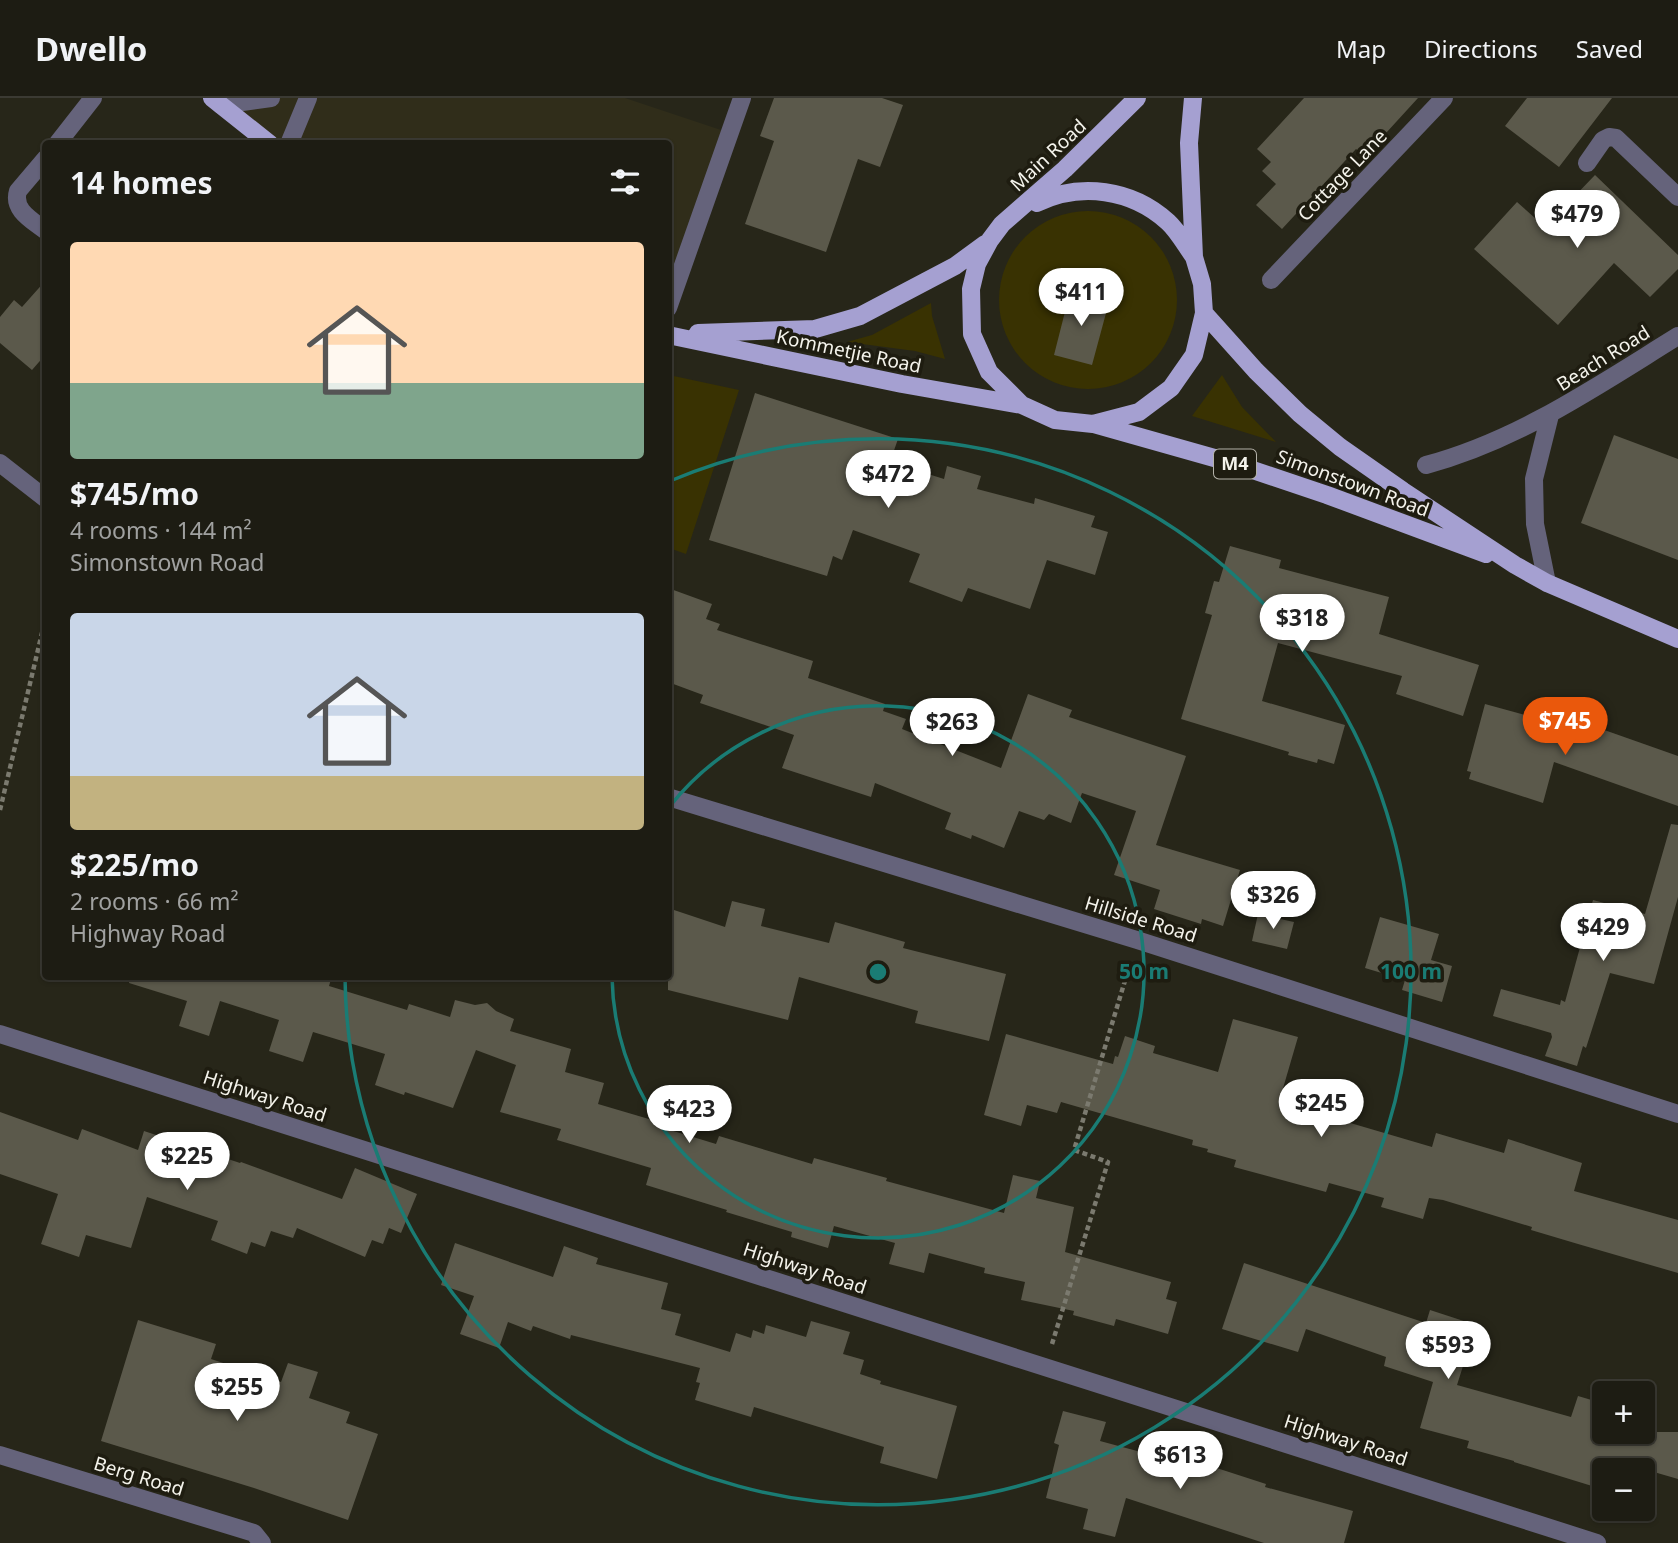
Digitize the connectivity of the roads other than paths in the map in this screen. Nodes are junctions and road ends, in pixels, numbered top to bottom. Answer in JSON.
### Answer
{"nodes":[{"id":1,"x":271,"y":98,"type":"edge"},
{"id":2,"x":308,"y":98,"type":"edge"},
{"id":3,"x":742,"y":98,"type":"edge"},
{"id":4,"x":1137,"y":98,"type":"edge"},
{"id":5,"x":1192,"y":98,"type":"edge"},
{"id":6,"x":1444,"y":98,"type":"edge"},
{"id":7,"x":92,"y":99,"type":"edge"},
{"id":8,"x":216,"y":101,"type":"edge"},
{"id":9,"x":60,"y":140,"type":"edge"},
{"id":10,"x":265,"y":140,"type":"edge"},
{"id":11,"x":291,"y":140,"type":"edge"},
{"id":12,"x":42,"y":163,"type":"edge"},
{"id":13,"x":1587,"y":163,"type":"dead end"},
{"id":14,"x":1678,"y":197,"type":"edge"},
{"id":15,"x":1018,"y":212,"type":"junction"},
{"id":16,"x":42,"y":227,"type":"edge"},
{"id":17,"x":990,"y":240,"type":"junction"},
{"id":18,"x":1194,"y":257,"type":"junction"},
{"id":19,"x":1271,"y":280,"type":"dead end"},
{"id":20,"x":672,"y":297,"type":"edge"},
{"id":21,"x":1204,"y":313,"type":"junction"},
{"id":22,"x":672,"y":334,"type":"edge"},
{"id":23,"x":672,"y":335,"type":"edge"},
{"id":24,"x":1678,"y":336,"type":"edge"},
{"id":25,"x":1022,"y":405,"type":"junction"},
{"id":26,"x":1550,"y":415,"type":"junction"},
{"id":27,"x":1093,"y":424,"type":"junction"},
{"id":28,"x":0,"y":463,"type":"edge"},
{"id":29,"x":1426,"y":465,"type":"dead end"},
{"id":30,"x":42,"y":496,"type":"edge"},
{"id":31,"x":1515,"y":565,"type":"junction"},
{"id":32,"x":1547,"y":583,"type":"junction"},
{"id":33,"x":1678,"y":639,"type":"edge"},
{"id":34,"x":672,"y":798,"type":"edge"},
{"id":35,"x":0,"y":1034,"type":"edge"},
{"id":36,"x":1678,"y":1114,"type":"edge"},
{"id":37,"x":0,"y":1455,"type":"edge"},
{"id":38,"x":262,"y":1543,"type":"edge"},
{"id":39,"x":1597,"y":1543,"type":"edge"}],
"edges":[{"from":1,"to":8,"type":"street"},
{"from":2,"to":11,"type":"street"},
{"from":3,"to":20,"type":"street"},
{"from":4,"to":15,"type":"main road","name":"Main Road","number":"M4"},
{"from":5,"to":18,"type":"main road","name":"Main Road","number":"M4"},
{"from":6,"to":19,"type":"street","name":"Cottage Lane"},
{"from":7,"to":9,"type":"street"},
{"from":8,"to":10,"type":"main road"},
{"from":12,"to":16,"type":"street"},
{"from":13,"to":14,"type":"street"},
{"from":15,"to":17,"type":"main road","name":"Main Road","number":"M4"},
{"from":15,"to":18,"type":"main road","name":"Main Road","number":"M4"},
{"from":17,"to":22,"type":"main road","name":"Kommetjie Road"},
{"from":17,"to":25,"type":"main road","name":"Main Road","number":"M4"},
{"from":18,"to":21,"type":"main road","name":"Main Road","number":"M4"},
{"from":21,"to":27,"type":"main road","name":"Main Road","number":"M4"},
{"from":21,"to":31,"type":"main road","name":"Simonstown Road","number":"M4"},
{"from":23,"to":25,"type":"main road","name":"Kommetjie Road"},
{"from":24,"to":26,"type":"street","name":"Beach Road"},
{"from":25,"to":27,"type":"main road","name":"Main Road","number":"M4"},
{"from":26,"to":29,"type":"street","name":"Beach Road"},
{"from":26,"to":32,"type":"street","name":"Beach Road"},
{"from":27,"to":31,"type":"main road","name":"Simonstown Road","number":"M4"},
{"from":28,"to":30,"type":"street"},
{"from":31,"to":32,"type":"main road","name":"Simonstown Road","number":"M4"},
{"from":32,"to":33,"type":"main road","name":"Simonstown Road","number":"M4"},
{"from":34,"to":36,"type":"street","name":"Hillside Road"},
{"from":35,"to":39,"type":"street","name":"Highway Road"},
{"from":37,"to":38,"type":"street","name":"Berg Road"}]}
